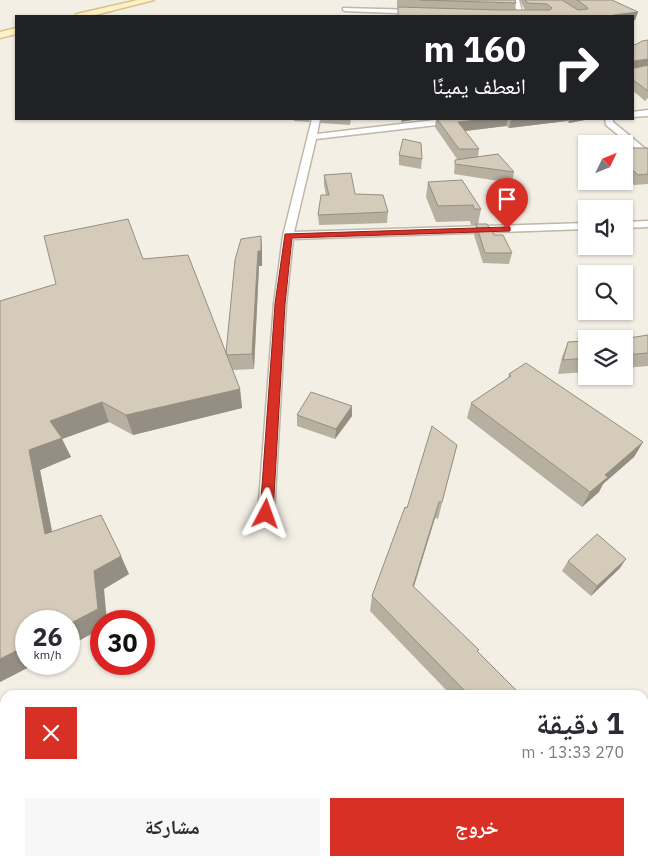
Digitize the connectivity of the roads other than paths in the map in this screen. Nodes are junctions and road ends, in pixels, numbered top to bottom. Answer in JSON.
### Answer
{"nodes":[{"id":1,"x":150,"y":0,"type":"edge"},
{"id":2,"x":347,"y":0,"type":"edge"},
{"id":3,"x":516,"y":0,"type":"edge"},
{"id":4,"x":428,"y":12,"type":"edge"},
{"id":5,"x":344,"y":13,"type":"edge"},
{"id":6,"x":84,"y":15,"type":"edge"},
{"id":7,"x":520,"y":15,"type":"edge"},
{"id":8,"x":15,"y":31,"type":"edge"},
{"id":9,"x":0,"y":35,"type":"edge"},
{"id":10,"x":648,"y":113,"type":"edge"},
{"id":11,"x":634,"y":115,"type":"edge"},
{"id":12,"x":316,"y":120,"type":"edge"},
{"id":13,"x":455,"y":120,"type":"edge"},
{"id":14,"x":609,"y":120,"type":"edge"},
{"id":15,"x":311,"y":137,"type":"junction"},
{"id":16,"x":648,"y":144,"type":"edge"},
{"id":17,"x":636,"y":146,"type":"junction"},
{"id":18,"x":648,"y":156,"type":"edge"},
{"id":19,"x":648,"y":224,"type":"edge"},
{"id":20,"x":633,"y":225,"type":"edge"},
{"id":21,"x":578,"y":226,"type":"edge"},
{"id":22,"x":288,"y":236,"type":"junction"},
{"id":23,"x":266,"y":514,"type":"dead end"}],
"edges":[{"from":1,"to":6,"type":"main road"},
{"from":2,"to":5,"type":"street"},
{"from":3,"to":7,"type":"street"},
{"from":4,"to":5,"type":"street"},
{"from":8,"to":9,"type":"main road"},
{"from":10,"to":11,"type":"street"},
{"from":12,"to":15,"type":"street"},
{"from":13,"to":15,"type":"street"},
{"from":14,"to":17,"type":"street"},
{"from":15,"to":22,"type":"street"},
{"from":16,"to":17,"type":"street"},
{"from":17,"to":18,"type":"street"},
{"from":19,"to":20,"type":"street"},
{"from":21,"to":22,"type":"street"},
{"from":22,"to":23,"type":"street"}]}
